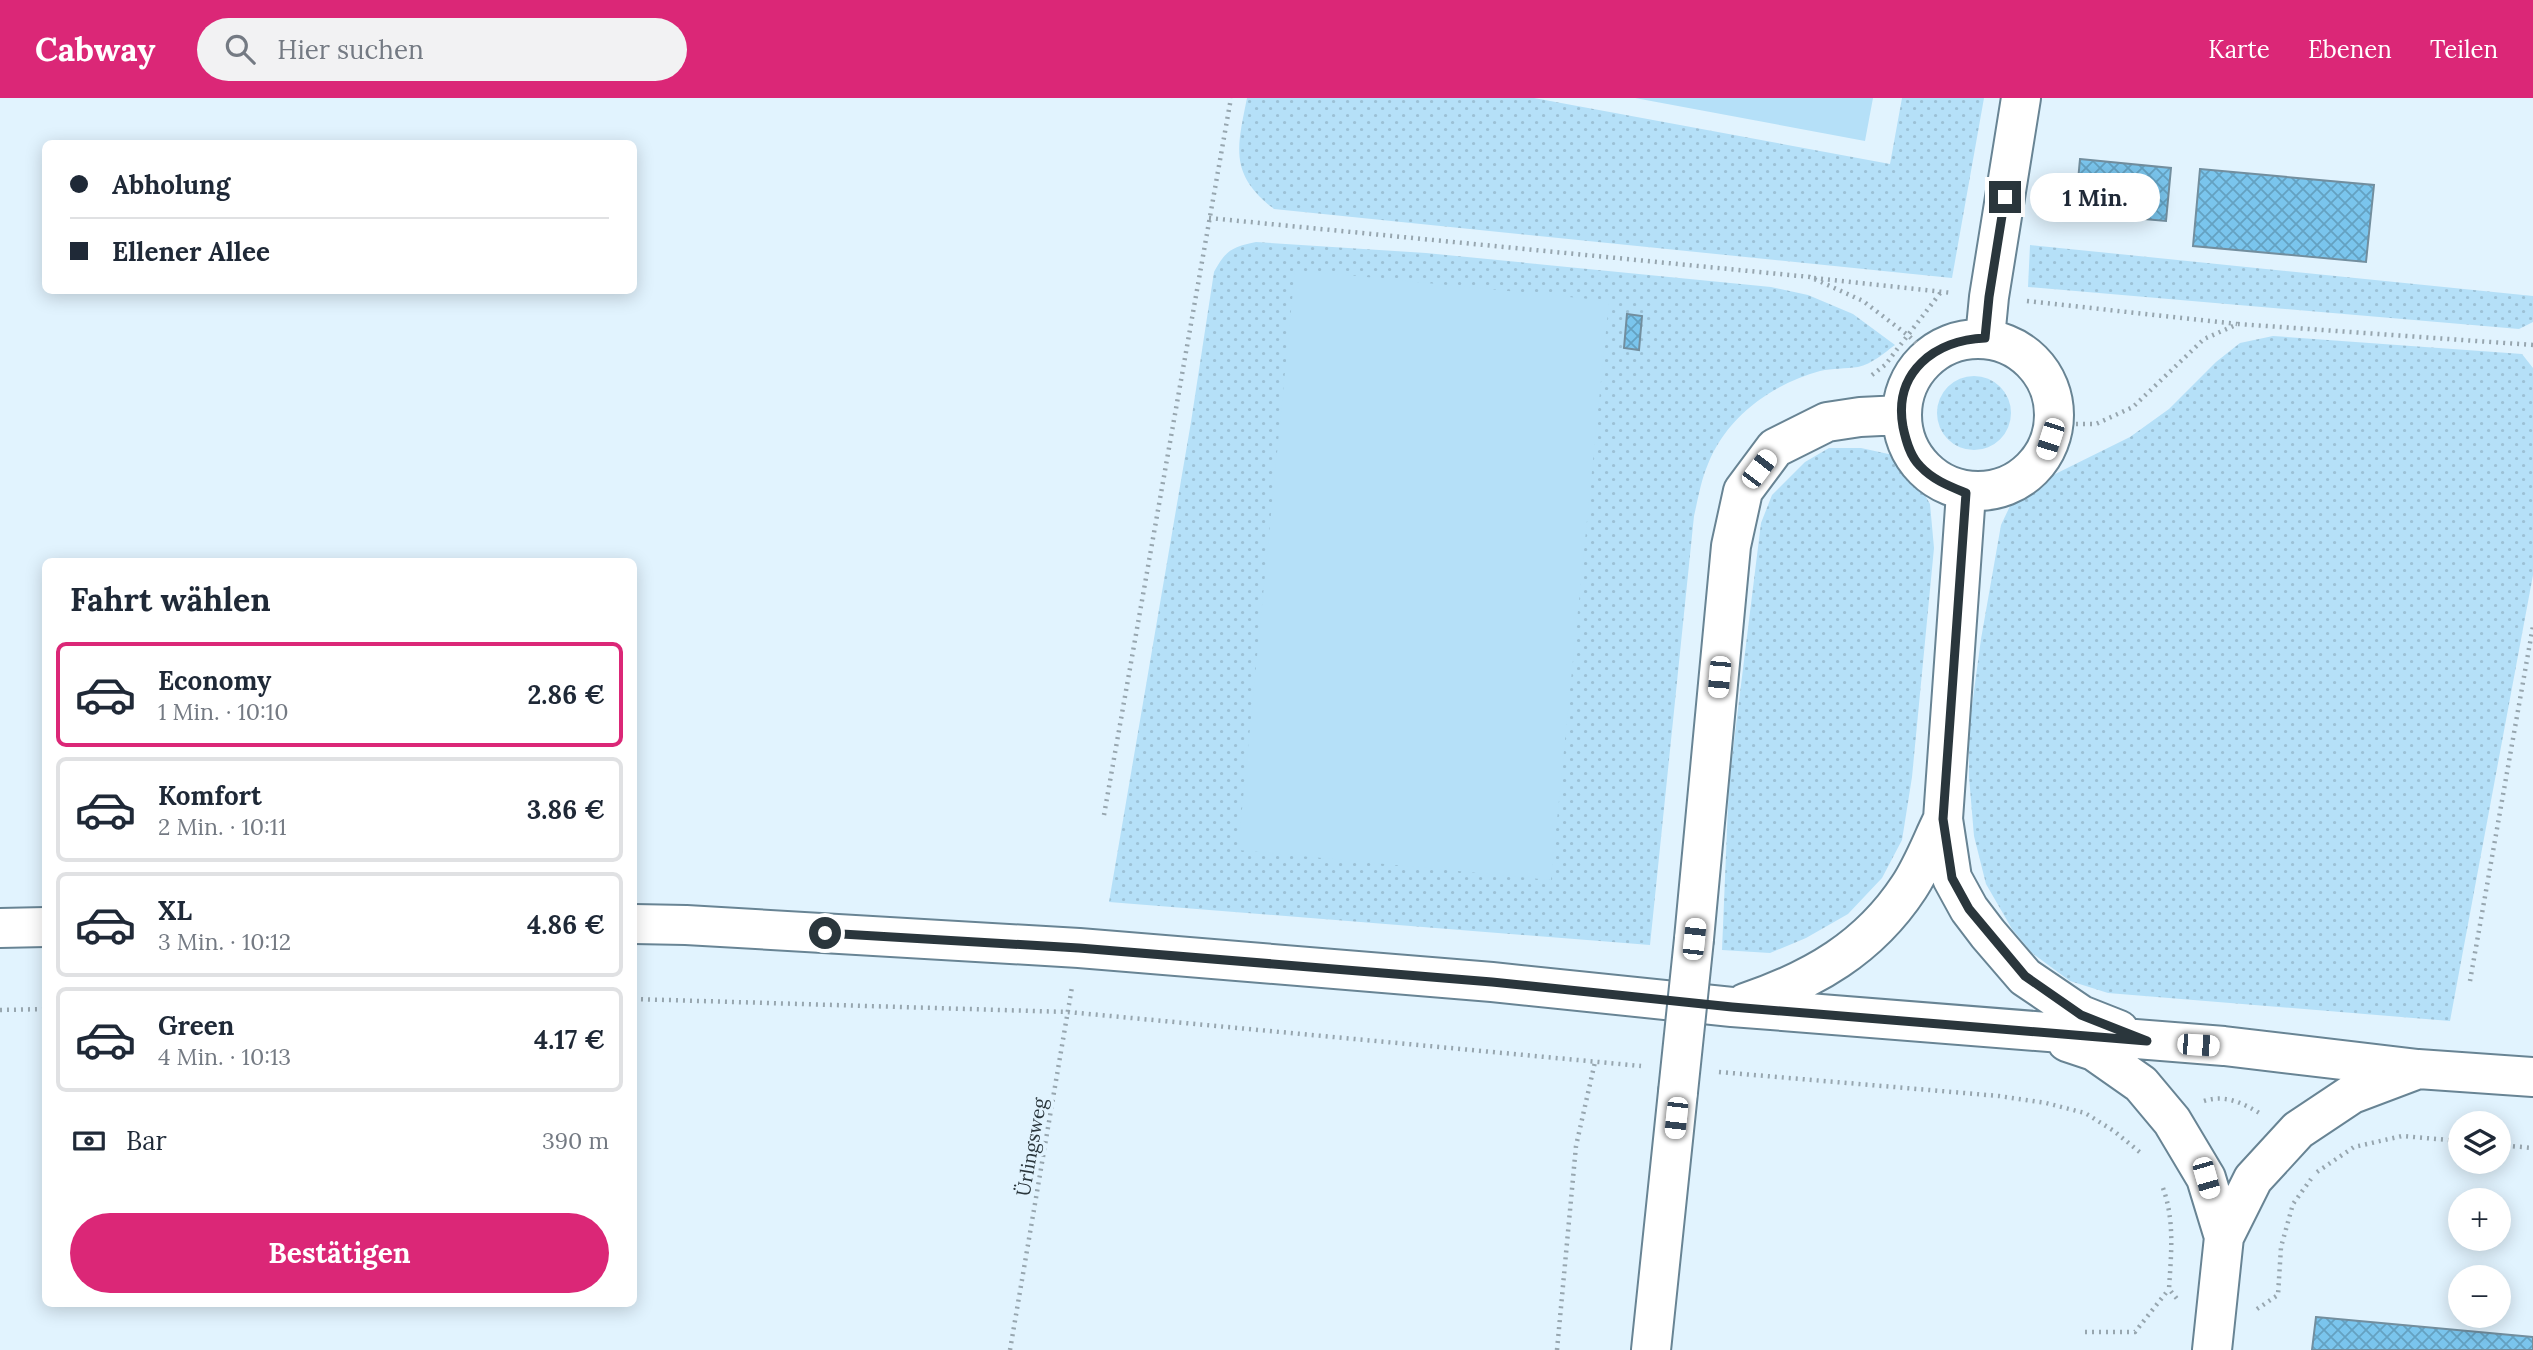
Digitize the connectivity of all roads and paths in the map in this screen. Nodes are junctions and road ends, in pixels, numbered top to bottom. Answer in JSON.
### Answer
{"nodes":[{"id":1,"x":1231,"y":98,"type":"edge"},
{"id":2,"x":2021,"y":98,"type":"edge"},
{"id":3,"x":1209,"y":218,"type":"junction"},
{"id":4,"x":1985,"y":338,"type":"junction"},
{"id":5,"x":2533,"y":345,"type":"edge"},
{"id":6,"x":1929,"y":356,"type":"junction"},
{"id":7,"x":1901,"y":415,"type":"junction"},
{"id":8,"x":2055,"y":424,"type":"junction"},
{"id":9,"x":1966,"y":493,"type":"junction"},
{"id":10,"x":2533,"y":626,"type":"edge"},
{"id":11,"x":1104,"y":815,"type":"dead end"},
{"id":12,"x":1943,"y":819,"type":"junction"},
{"id":13,"x":637,"y":925,"type":"edge"},
{"id":14,"x":0,"y":928,"type":"edge"},
{"id":15,"x":42,"y":928,"type":"edge"},
{"id":16,"x":1079,"y":948,"type":"junction"},
{"id":17,"x":2470,"y":981,"type":"dead end"},
{"id":18,"x":637,"y":999,"type":"edge"},
{"id":19,"x":1732,"y":1007,"type":"junction"},
{"id":20,"x":42,"y":1009,"type":"edge"},
{"id":21,"x":0,"y":1010,"type":"edge"},
{"id":22,"x":1068,"y":1012,"type":"junction"},
{"id":23,"x":2039,"y":1032,"type":"junction"},
{"id":24,"x":2147,"y":1041,"type":"junction"},
{"id":25,"x":1595,"y":1062,"type":"junction"},
{"id":26,"x":1650,"y":1067,"type":"dead end"},
{"id":27,"x":2418,"y":1069,"type":"junction"},
{"id":28,"x":2533,"y":1077,"type":"edge"},
{"id":29,"x":1692,"y":1082,"type":"junction"},
{"id":30,"x":2172,"y":1121,"type":"junction"},
{"id":31,"x":2448,"y":1140,"type":"edge"},
{"id":32,"x":2284,"y":1142,"type":"junction"},
{"id":33,"x":2511,"y":1145,"type":"edge"},
{"id":34,"x":2533,"y":1147,"type":"edge"},
{"id":35,"x":2224,"y":1237,"type":"junction"},
{"id":36,"x":2169,"y":1289,"type":"dead end"},
{"id":37,"x":2085,"y":1332,"type":"dead end"},
{"id":38,"x":1010,"y":1350,"type":"edge"},
{"id":39,"x":1558,"y":1350,"type":"edge"},
{"id":40,"x":1651,"y":1350,"type":"edge"},
{"id":41,"x":2212,"y":1350,"type":"edge"}],
"edges":[{"from":1,"to":3,"type":"path"},
{"from":2,"to":4,"type":"main road"},
{"from":3,"to":6,"type":"path"},
{"from":3,"to":11,"type":"path"},
{"from":4,"to":6,"type":"main road"},
{"from":4,"to":8,"type":"main road"},
{"from":5,"to":8,"type":"path"},
{"from":6,"to":7,"type":"main road"},
{"from":7,"to":9,"type":"main road"},
{"from":7,"to":29,"type":"main road","bridge":true},
{"from":8,"to":9,"type":"main road"},
{"from":9,"to":12,"type":"main road"},
{"from":10,"to":17,"type":"path"},
{"from":12,"to":19,"type":"main road"},
{"from":12,"to":24,"type":"main road"},
{"from":13,"to":16,"type":"main road"},
{"from":14,"to":15,"type":"main road"},
{"from":16,"to":19,"type":"main road"},
{"from":16,"to":22,"type":"path","name":"Ürlingsweg"},
{"from":18,"to":22,"type":"path"},
{"from":19,"to":23,"type":"main road"},
{"from":20,"to":21,"type":"path"},
{"from":22,"to":25,"type":"path"},
{"from":22,"to":38,"type":"path","name":"Ürlingsweg"},
{"from":23,"to":24,"type":"main road"},
{"from":23,"to":30,"type":"main road"},
{"from":24,"to":27,"type":"main road"},
{"from":25,"to":26,"type":"path"},
{"from":25,"to":39,"type":"path"},
{"from":27,"to":28,"type":"main road"},
{"from":27,"to":32,"type":"main road"},
{"from":29,"to":30,"type":"path"},
{"from":29,"to":40,"type":"main road"},
{"from":30,"to":32,"type":"path"},
{"from":30,"to":35,"type":"main road"},
{"from":31,"to":32,"type":"path"},
{"from":32,"to":35,"type":"main road"},
{"from":33,"to":34,"type":"path"},
{"from":35,"to":41,"type":"main road"},
{"from":36,"to":37,"type":"path"}]}
